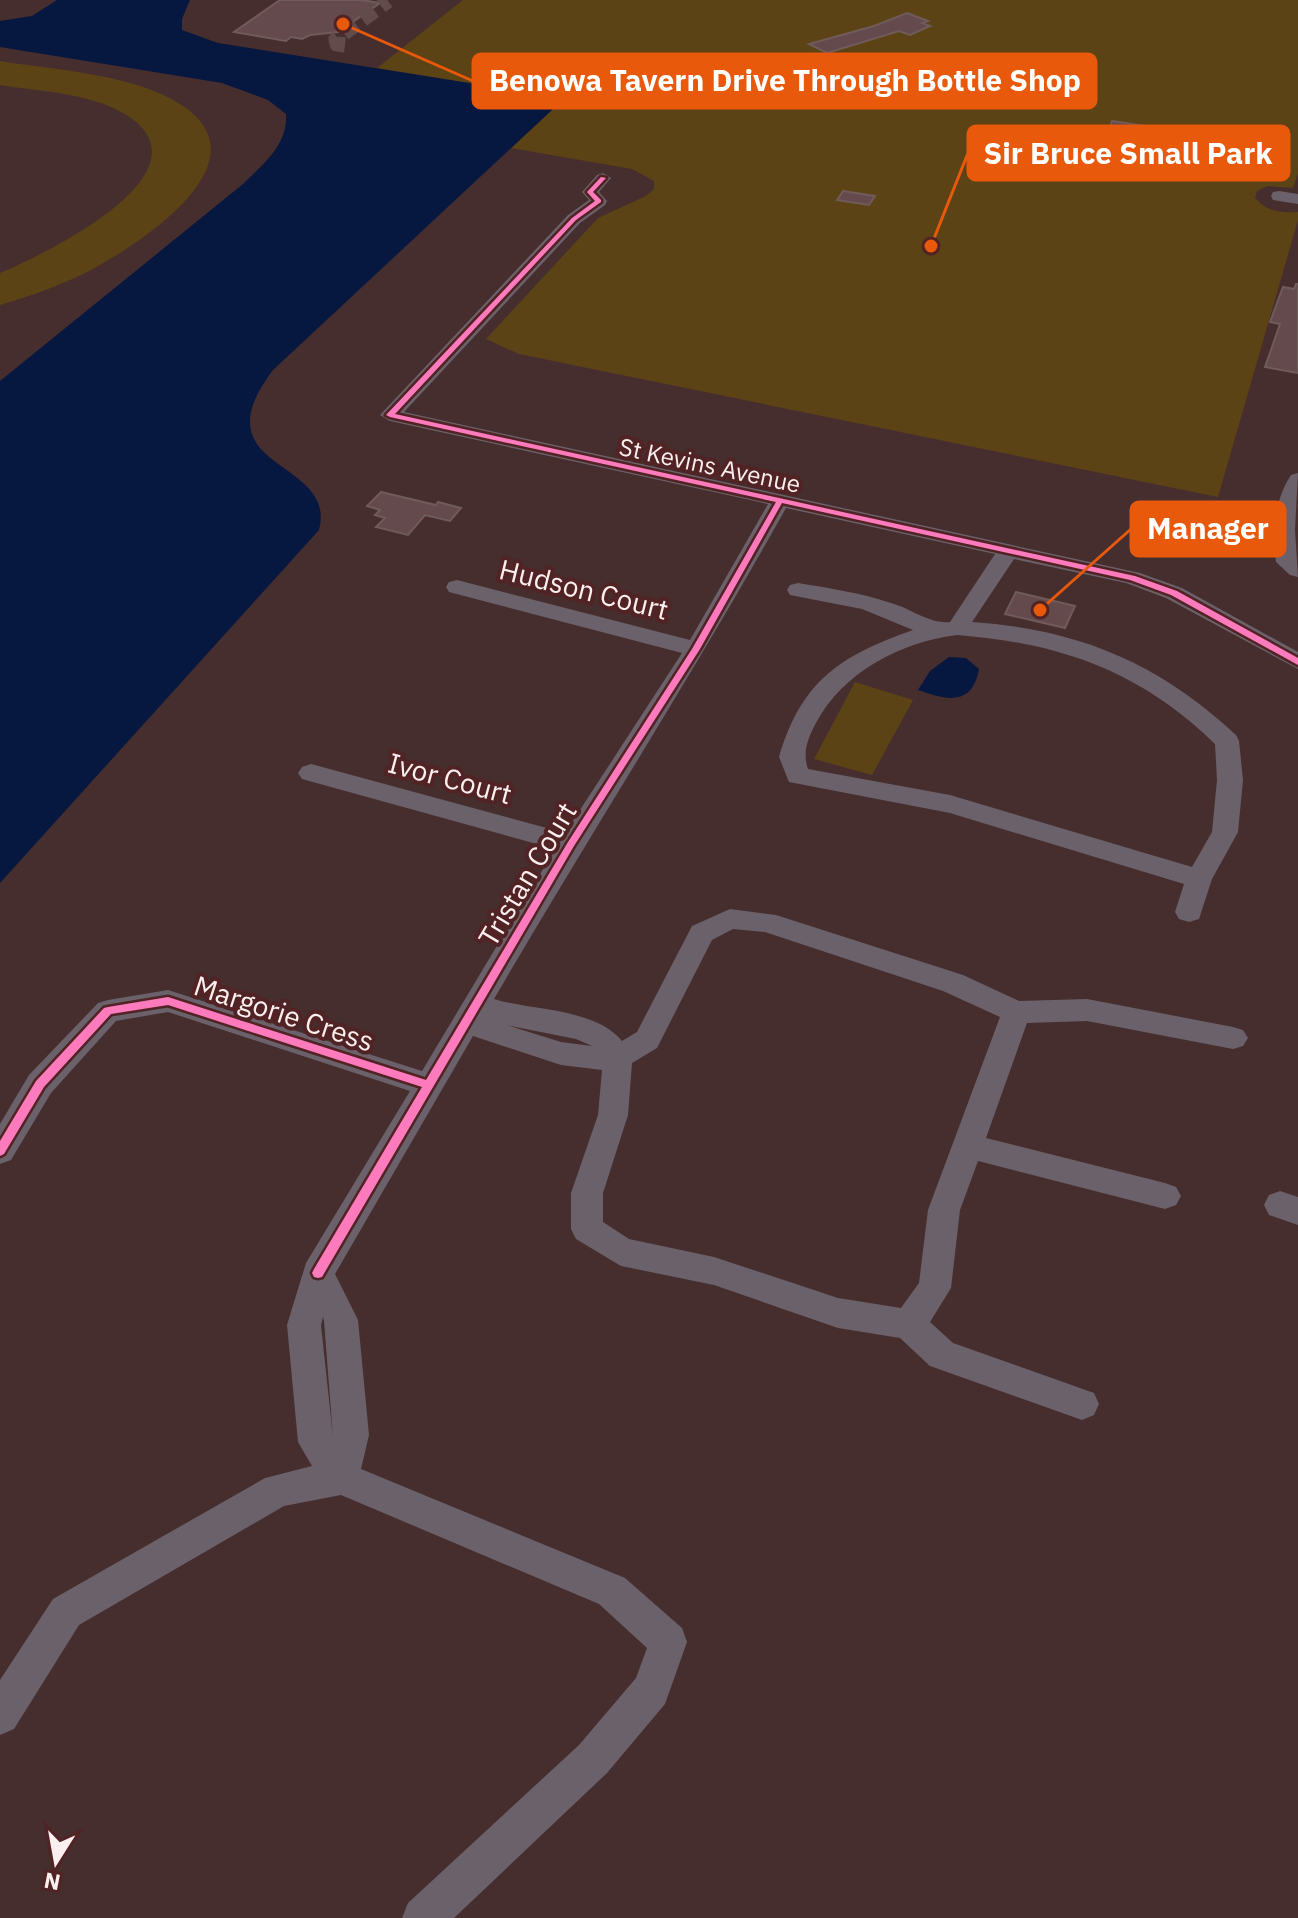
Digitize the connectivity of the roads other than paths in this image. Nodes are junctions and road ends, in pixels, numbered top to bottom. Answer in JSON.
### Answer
{"nodes":[{"id":1,"x":603,"y":178,"type":"dead end"},
{"id":2,"x":1279,"y":196,"type":"dead end"},
{"id":3,"x":1298,"y":199,"type":"edge"},
{"id":4,"x":1298,"y":479,"type":"edge"},
{"id":5,"x":780,"y":501,"type":"junction"},
{"id":6,"x":1008,"y":551,"type":"junction"},
{"id":7,"x":1298,"y":570,"type":"edge"},
{"id":8,"x":992,"y":575,"type":"junction"},
{"id":9,"x":457,"y":587,"type":"dead end"},
{"id":10,"x":798,"y":590,"type":"dead end"},
{"id":11,"x":957,"y":628,"type":"junction"},
{"id":12,"x":983,"y":629,"type":"junction"},
{"id":13,"x":931,"y":631,"type":"junction"},
{"id":14,"x":696,"y":649,"type":"junction"},
{"id":15,"x":1298,"y":662,"type":"edge"},
{"id":16,"x":311,"y":773,"type":"dead end"},
{"id":17,"x":571,"y":844,"type":"junction"},
{"id":18,"x":1199,"y":879,"type":"junction"},
{"id":19,"x":1189,"y":912,"type":"dead end"},
{"id":20,"x":1016,"y":1012,"type":"junction"},
{"id":21,"x":473,"y":1014,"type":"junction"},
{"id":22,"x":1233,"y":1038,"type":"dead end"},
{"id":23,"x":618,"y":1057,"type":"junction"},
{"id":24,"x":429,"y":1085,"type":"junction"},
{"id":25,"x":968,"y":1146,"type":"junction"},
{"id":26,"x":0,"y":1151,"type":"edge"},
{"id":27,"x":1165,"y":1196,"type":"dead end"},
{"id":28,"x":909,"y":1324,"type":"junction"},
{"id":29,"x":1082,"y":1404,"type":"dead end"},
{"id":30,"x":341,"y":1478,"type":"junction"},
{"id":31,"x":0,"y":1715,"type":"edge"},
{"id":32,"x":423,"y":1918,"type":"edge"}],
"edges":[{"from":1,"to":5,"type":"street","name":"St Kevins Avenue"},
{"from":2,"to":3,"type":"street"},
{"from":4,"to":7,"type":"street"},
{"from":5,"to":6,"type":"street","name":"St Kevins Avenue"},
{"from":5,"to":14,"type":"street","name":"Tristan Court"},
{"from":6,"to":8,"type":"street"},
{"from":6,"to":15,"type":"street","name":"St Kevins Avenue"},
{"from":8,"to":11,"type":"street"},
{"from":8,"to":12,"type":"street"},
{"from":9,"to":14,"type":"street","name":"Hudson Court"},
{"from":10,"to":13,"type":"street"},
{"from":11,"to":12,"type":"street"},
{"from":11,"to":13,"type":"street"},
{"from":12,"to":18,"type":"street"},
{"from":13,"to":18,"type":"street"},
{"from":14,"to":17,"type":"street","name":"Tristan Court"},
{"from":16,"to":17,"type":"street","name":"Ivor Court"},
{"from":17,"to":21,"type":"street","name":"Tristan Court"},
{"from":18,"to":19,"type":"street"},
{"from":20,"to":22,"type":"street"},
{"from":20,"to":23,"type":"street"},
{"from":20,"to":25,"type":"street"},
{"from":21,"to":23,"type":"street"},
{"from":21,"to":24,"type":"street","name":"Tristan Court"},
{"from":23,"to":28,"type":"street"},
{"from":24,"to":26,"type":"street","name":"Margorie Cress"},
{"from":24,"to":30,"type":"street","name":"Tristan Court"},
{"from":25,"to":27,"type":"street"},
{"from":25,"to":28,"type":"street"},
{"from":28,"to":29,"type":"street"},
{"from":30,"to":31,"type":"street"},
{"from":30,"to":32,"type":"street"}]}
